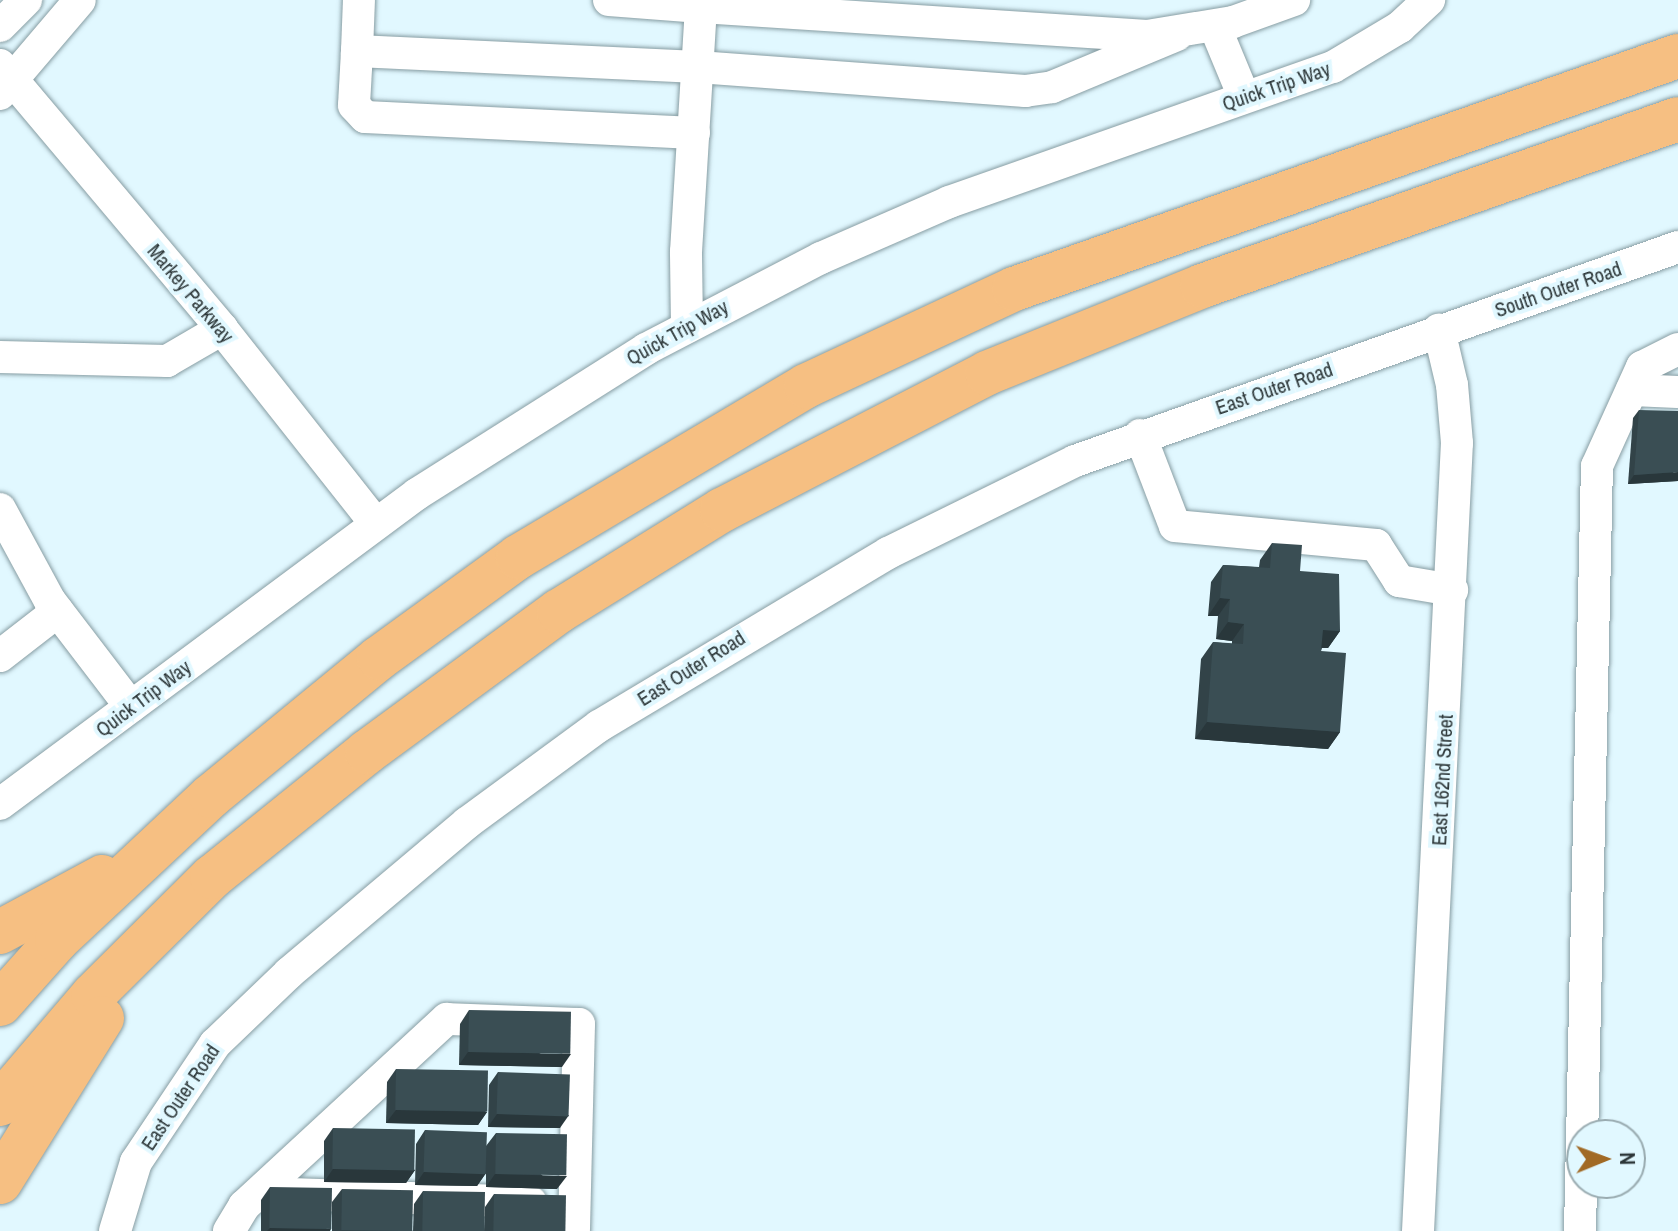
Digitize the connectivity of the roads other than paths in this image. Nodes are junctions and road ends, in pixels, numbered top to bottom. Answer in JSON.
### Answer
{"nodes":[{"id":1,"x":26,"y":0,"type":"edge"},
{"id":2,"x":80,"y":0,"type":"edge"},
{"id":3,"x":359,"y":0,"type":"edge"},
{"id":4,"x":609,"y":0,"type":"edge"},
{"id":5,"x":1294,"y":0,"type":"edge"},
{"id":6,"x":1429,"y":0,"type":"edge"},
{"id":7,"x":702,"y":3,"type":"edge"},
{"id":8,"x":0,"y":26,"type":"edge"},
{"id":9,"x":1215,"y":27,"type":"junction"},
{"id":10,"x":1177,"y":35,"type":"junction"},
{"id":11,"x":357,"y":51,"type":"junction"},
{"id":12,"x":1678,"y":56,"type":"edge"},
{"id":13,"x":698,"y":67,"type":"junction"},
{"id":14,"x":4,"y":81,"type":"edge"},
{"id":15,"x":1244,"y":97,"type":"junction"},
{"id":16,"x":1678,"y":119,"type":"edge"},
{"id":17,"x":694,"y":133,"type":"junction"},
{"id":18,"x":1678,"y":247,"type":"edge"},
{"id":19,"x":687,"y":327,"type":"junction"},
{"id":20,"x":222,"y":329,"type":"junction"},
{"id":21,"x":1439,"y":330,"type":"junction"},
{"id":22,"x":1678,"y":349,"type":"edge"},
{"id":23,"x":0,"y":357,"type":"edge"},
{"id":24,"x":1632,"y":390,"type":"junction"},
{"id":25,"x":1678,"y":392,"type":"edge"},
{"id":26,"x":1140,"y":435,"type":"junction"},
{"id":27,"x":0,"y":509,"type":"edge"},
{"id":28,"x":376,"y":524,"type":"junction"},
{"id":29,"x":1452,"y":590,"type":"junction"},
{"id":30,"x":58,"y":611,"type":"junction"},
{"id":31,"x":0,"y":656,"type":"edge"},
{"id":32,"x":131,"y":707,"type":"junction"},
{"id":33,"x":0,"y":804,"type":"edge"},
{"id":34,"x":156,"y":847,"type":"junction"},
{"id":35,"x":0,"y":932,"type":"edge"},
{"id":36,"x":153,"y":935,"type":"junction"},
{"id":37,"x":0,"y":1004,"type":"edge"},
{"id":38,"x":386,"y":1075,"type":"junction"},
{"id":39,"x":434,"y":1077,"type":"edge"},
{"id":40,"x":545,"y":1083,"type":"edge"},
{"id":41,"x":577,"y":1084,"type":"junction"},
{"id":42,"x":0,"y":1104,"type":"edge"},
{"id":43,"x":319,"y":1136,"type":"junction"},
{"id":44,"x":365,"y":1138,"type":"edge"},
{"id":45,"x":0,"y":1182,"type":"edge"},
{"id":46,"x":258,"y":1193,"type":"junction"},
{"id":47,"x":574,"y":1217,"type":"edge"},
{"id":48,"x":115,"y":1231,"type":"edge"},
{"id":49,"x":229,"y":1231,"type":"edge"},
{"id":50,"x":1418,"y":1231,"type":"edge"},
{"id":51,"x":1580,"y":1231,"type":"edge"}],
"edges":[{"from":1,"to":8,"type":"street"},
{"from":2,"to":14,"type":"street"},
{"from":3,"to":11,"type":"street"},
{"from":4,"to":7,"type":"street"},
{"from":5,"to":9,"type":"street"},
{"from":6,"to":15,"type":"street","name":"Quick Trip Way"},
{"from":7,"to":10,"type":"street"},
{"from":7,"to":13,"type":"street"},
{"from":9,"to":10,"type":"street"},
{"from":9,"to":15,"type":"street"},
{"from":10,"to":13,"type":"street"},
{"from":11,"to":13,"type":"street"},
{"from":11,"to":17,"type":"street"},
{"from":12,"to":34,"type":"highway"},
{"from":13,"to":17,"type":"street"},
{"from":14,"to":20,"type":"street","name":"Markey Parkway"},
{"from":15,"to":19,"type":"street","name":"Quick Trip Way"},
{"from":16,"to":36,"type":"highway"},
{"from":17,"to":19,"type":"street"},
{"from":18,"to":21,"type":"street","name":"South Outer Road"},
{"from":19,"to":28,"type":"street","name":"Quick Trip Way"},
{"from":20,"to":23,"type":"street"},
{"from":20,"to":28,"type":"street","name":"Markey Parkway"},
{"from":21,"to":26,"type":"street","name":"East Outer Road"},
{"from":21,"to":29,"type":"street","name":"East 162nd Street"},
{"from":22,"to":24,"type":"street"},
{"from":24,"to":25,"type":"street"},
{"from":24,"to":51,"type":"street"},
{"from":26,"to":29,"type":"street"},
{"from":26,"to":48,"type":"street","name":"East Outer Road"},
{"from":27,"to":30,"type":"street"},
{"from":28,"to":32,"type":"street","name":"Quick Trip Way"},
{"from":29,"to":50,"type":"street","name":"East 162nd Street"},
{"from":30,"to":31,"type":"street"},
{"from":30,"to":32,"type":"street"},
{"from":32,"to":33,"type":"street","name":"Quick Trip Way"},
{"from":34,"to":35,"type":"highway"},
{"from":34,"to":37,"type":"highway"},
{"from":36,"to":42,"type":"highway"},
{"from":36,"to":45,"type":"highway"},
{"from":38,"to":39,"type":"street"},
{"from":38,"to":41,"type":"street"},
{"from":38,"to":43,"type":"street"},
{"from":40,"to":41,"type":"street"},
{"from":41,"to":47,"type":"street"},
{"from":43,"to":44,"type":"street"},
{"from":43,"to":46,"type":"street"},
{"from":46,"to":47,"type":"street"},
{"from":46,"to":49,"type":"street"}]}
